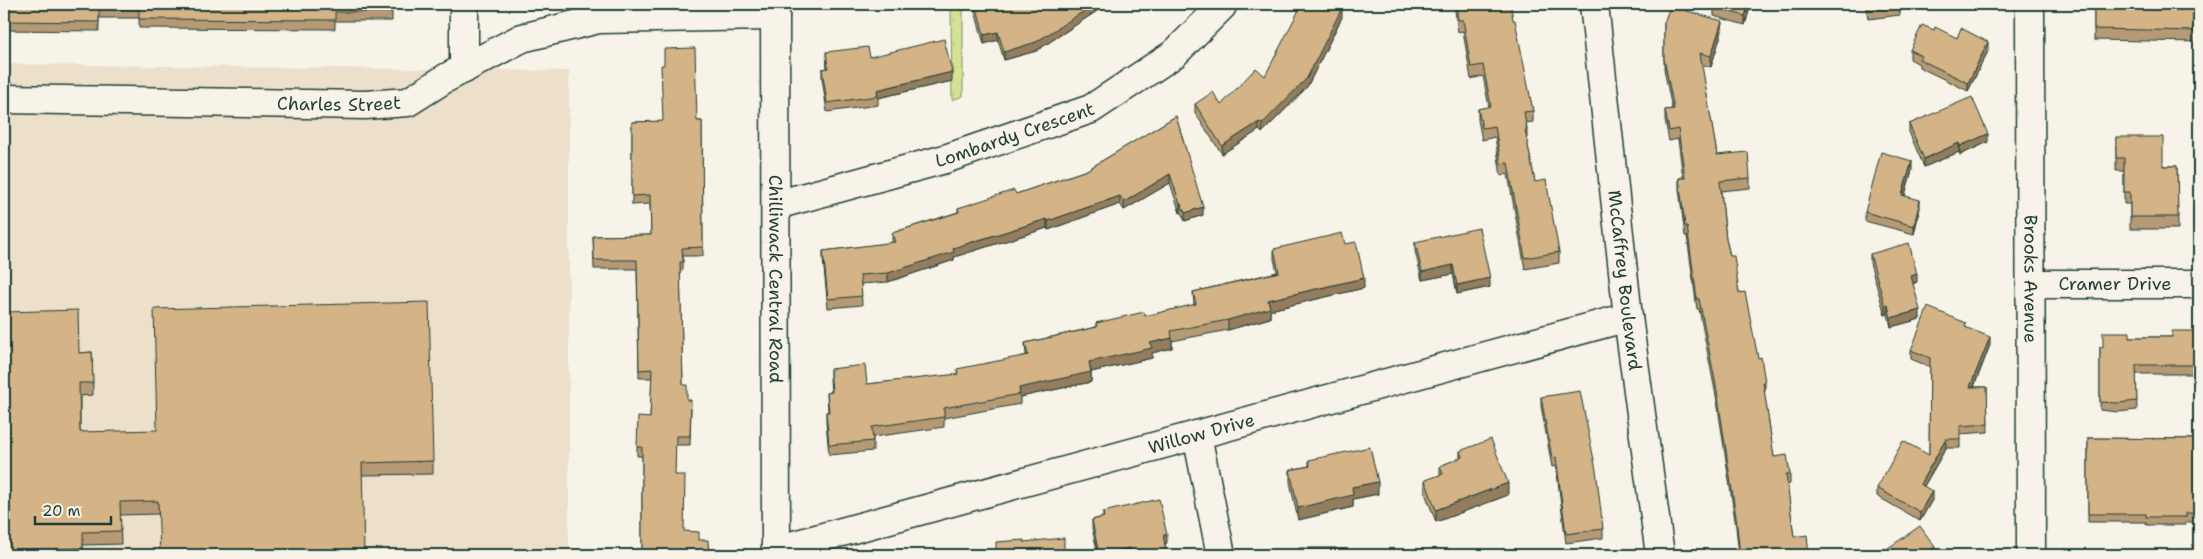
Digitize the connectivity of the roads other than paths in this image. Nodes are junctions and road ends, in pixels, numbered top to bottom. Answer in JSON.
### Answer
{"nodes":[{"id":1,"x":464,"y":4,"type":"edge"},
{"id":2,"x":1594,"y":4,"type":"edge"},
{"id":3,"x":2030,"y":4,"type":"edge"},
{"id":4,"x":1222,"y":6,"type":"dead end"},
{"id":5,"x":775,"y":10,"type":"edge"},
{"id":6,"x":464,"y":69,"type":"junction"},
{"id":7,"x":4,"y":99,"type":"edge"},
{"id":8,"x":776,"y":205,"type":"junction"},
{"id":9,"x":2031,"y":284,"type":"junction"},
{"id":10,"x":2199,"y":284,"type":"edge"},
{"id":11,"x":1628,"y":318,"type":"junction"},
{"id":12,"x":1197,"y":435,"type":"junction"},
{"id":13,"x":776,"y":552,"type":"edge"},
{"id":14,"x":1221,"y":555,"type":"edge"},
{"id":15,"x":1660,"y":555,"type":"edge"},
{"id":16,"x":2031,"y":555,"type":"edge"}],
"edges":[{"from":1,"to":6,"type":"street"},
{"from":2,"to":11,"type":"street","name":"McCaffrey Boulevard"},
{"from":3,"to":9,"type":"street","name":"Brooks Avenue"},
{"from":4,"to":8,"type":"street","name":"Lombardy Crescent"},
{"from":5,"to":6,"type":"street","name":"Charles Street"},
{"from":5,"to":8,"type":"street","name":"Chilliwack Central Road"},
{"from":6,"to":7,"type":"street","name":"Charles Street"},
{"from":8,"to":13,"type":"street","name":"Chilliwack Central Road"},
{"from":9,"to":10,"type":"street","name":"Cramer Drive"},
{"from":9,"to":16,"type":"street","name":"Brooks Avenue"},
{"from":11,"to":12,"type":"street","name":"Willow Drive"},
{"from":11,"to":15,"type":"street","name":"McCaffrey Boulevard"},
{"from":12,"to":13,"type":"street","name":"Willow Drive"},
{"from":12,"to":14,"type":"street"}]}
